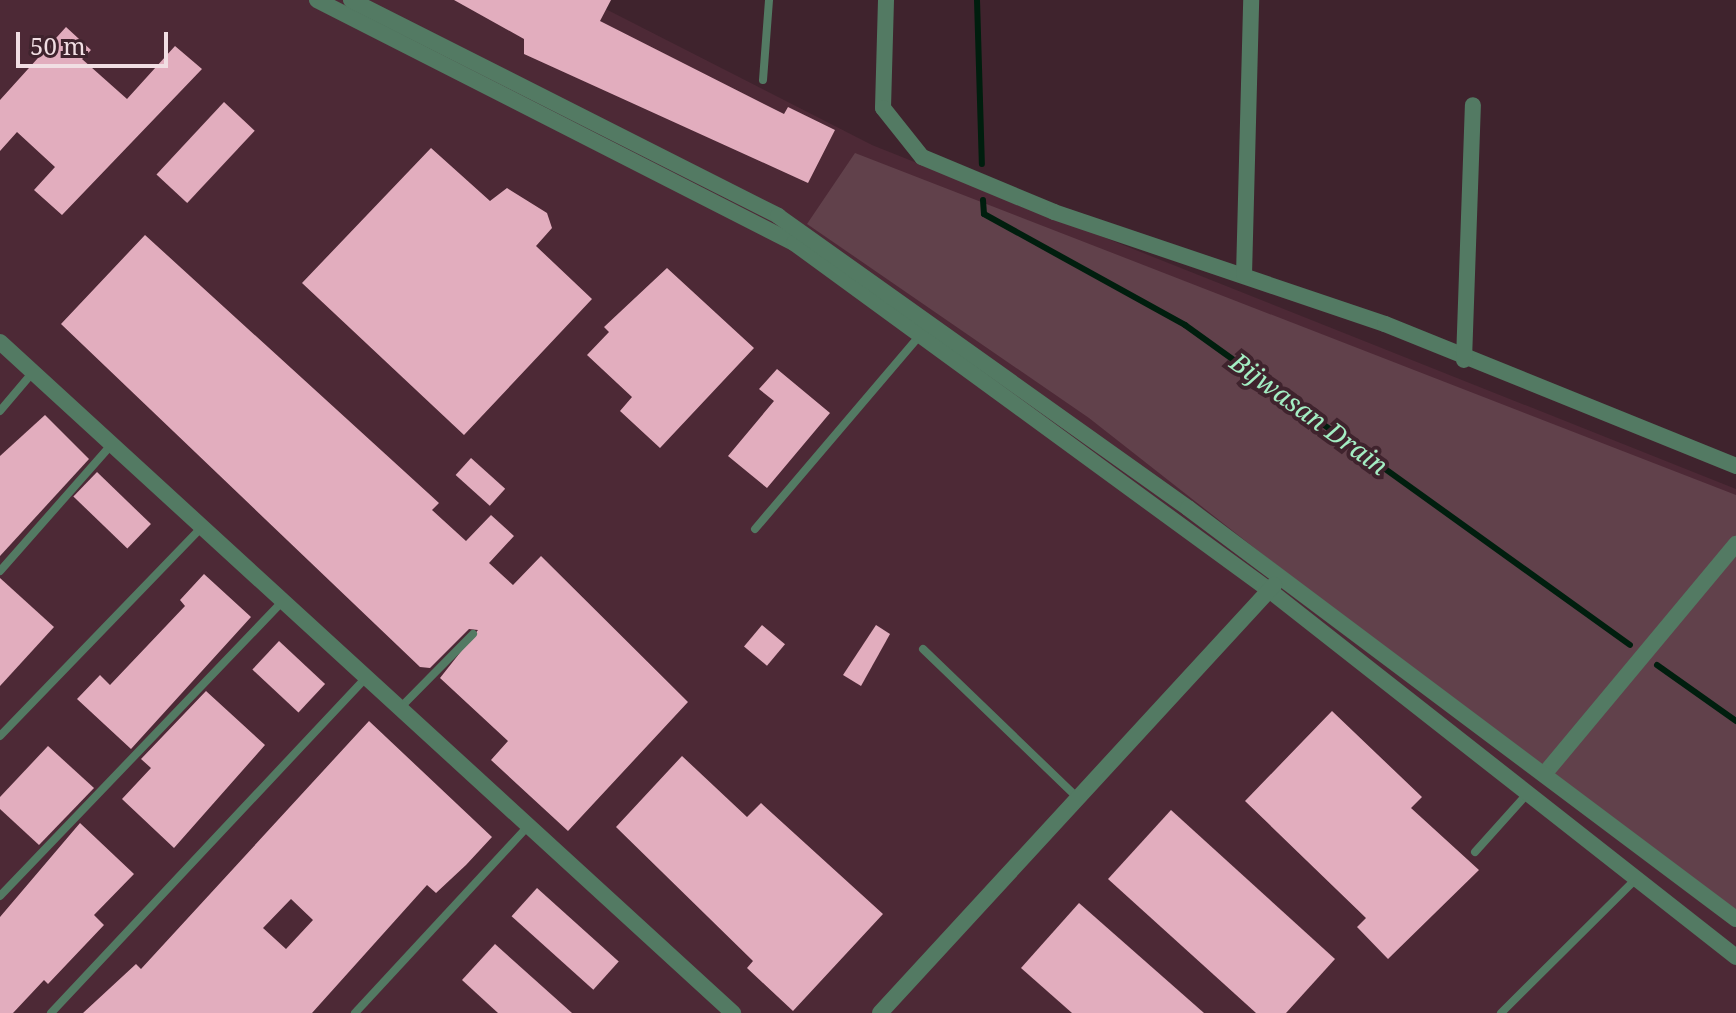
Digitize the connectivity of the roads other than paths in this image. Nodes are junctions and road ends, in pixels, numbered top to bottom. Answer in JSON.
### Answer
{"nodes":[{"id":1,"x":317,"y":0,"type":"edge"},
{"id":2,"x":351,"y":0,"type":"edge"},
{"id":3,"x":769,"y":0,"type":"edge"},
{"id":4,"x":886,"y":0,"type":"edge"},
{"id":5,"x":1251,"y":0,"type":"edge"},
{"id":6,"x":763,"y":80,"type":"dead end"},
{"id":7,"x":1473,"y":105,"type":"dead end"},
{"id":8,"x":1244,"y":275,"type":"junction"},
{"id":9,"x":921,"y":335,"type":"junction"},
{"id":10,"x":0,"y":342,"type":"edge"},
{"id":11,"x":1464,"y":360,"type":"junction"},
{"id":12,"x":33,"y":372,"type":"junction"},
{"id":13,"x":0,"y":411,"type":"edge"},
{"id":14,"x":112,"y":444,"type":"junction"},
{"id":15,"x":1736,"y":466,"type":"edge"},
{"id":16,"x":202,"y":527,"type":"junction"},
{"id":17,"x":755,"y":529,"type":"dead end"},
{"id":18,"x":1736,"y":544,"type":"edge"},
{"id":19,"x":0,"y":571,"type":"edge"},
{"id":20,"x":1275,"y":584,"type":"junction"},
{"id":21,"x":283,"y":601,"type":"junction"},
{"id":22,"x":473,"y":634,"type":"dead end"},
{"id":23,"x":923,"y":649,"type":"dead end"},
{"id":24,"x":366,"y":677,"type":"junction"},
{"id":25,"x":400,"y":708,"type":"junction"},
{"id":26,"x":0,"y":736,"type":"edge"},
{"id":27,"x":1546,"y":772,"type":"junction"},
{"id":28,"x":1527,"y":794,"type":"junction"},
{"id":29,"x":1078,"y":798,"type":"junction"},
{"id":30,"x":528,"y":826,"type":"junction"},
{"id":31,"x":1475,"y":852,"type":"dead end"},
{"id":32,"x":1637,"y":877,"type":"junction"},
{"id":33,"x":0,"y":896,"type":"edge"},
{"id":34,"x":1736,"y":919,"type":"edge"},
{"id":35,"x":1736,"y":957,"type":"edge"},
{"id":36,"x":51,"y":1013,"type":"edge"},
{"id":37,"x":355,"y":1013,"type":"edge"},
{"id":38,"x":733,"y":1013,"type":"edge"},
{"id":39,"x":880,"y":1013,"type":"edge"},
{"id":40,"x":1501,"y":1013,"type":"edge"}],
"edges":[{"from":1,"to":9,"type":"street"},
{"from":2,"to":20,"type":"street"},
{"from":3,"to":6,"type":"lane"},
{"from":4,"to":8,"type":"street"},
{"from":5,"to":8,"type":"street"},
{"from":7,"to":11,"type":"street"},
{"from":8,"to":11,"type":"street"},
{"from":9,"to":17,"type":"lane"},
{"from":9,"to":20,"type":"street"},
{"from":10,"to":12,"type":"street"},
{"from":11,"to":15,"type":"street"},
{"from":12,"to":13,"type":"lane"},
{"from":12,"to":14,"type":"street"},
{"from":14,"to":16,"type":"street"},
{"from":14,"to":19,"type":"lane"},
{"from":16,"to":21,"type":"street"},
{"from":16,"to":26,"type":"lane"},
{"from":18,"to":27,"type":"street"},
{"from":20,"to":27,"type":"street"},
{"from":20,"to":28,"type":"street"},
{"from":20,"to":29,"type":"street"},
{"from":21,"to":24,"type":"street"},
{"from":21,"to":33,"type":"lane"},
{"from":22,"to":25,"type":"lane"},
{"from":23,"to":29,"type":"lane"},
{"from":24,"to":25,"type":"street"},
{"from":24,"to":36,"type":"lane"},
{"from":25,"to":30,"type":"street"},
{"from":27,"to":34,"type":"street"},
{"from":28,"to":31,"type":"lane"},
{"from":28,"to":32,"type":"street"},
{"from":29,"to":39,"type":"street"},
{"from":30,"to":37,"type":"lane"},
{"from":30,"to":38,"type":"street"},
{"from":32,"to":35,"type":"street"},
{"from":32,"to":40,"type":"lane"}]}
